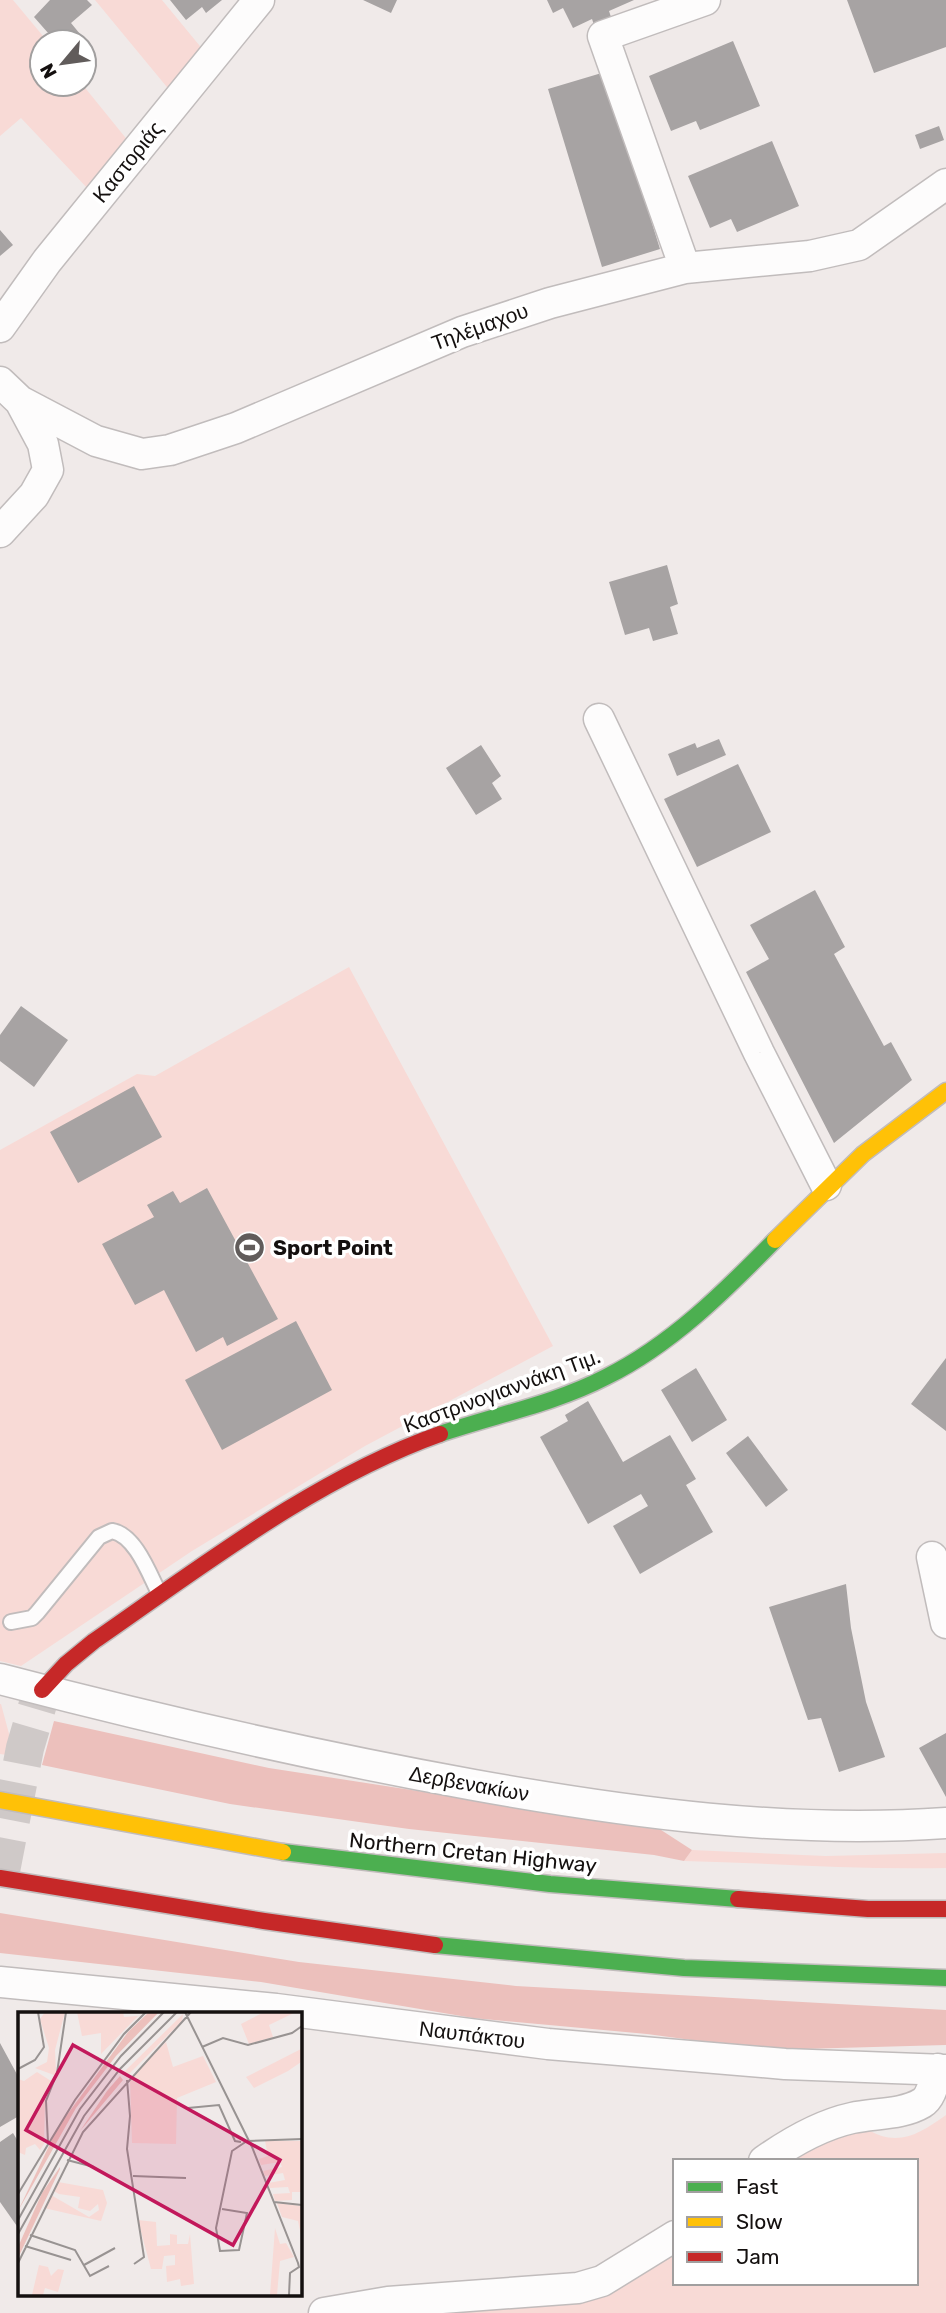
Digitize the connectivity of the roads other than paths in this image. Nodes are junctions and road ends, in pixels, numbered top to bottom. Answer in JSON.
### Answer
{"nodes":[{"id":1,"x":259,"y":0,"type":"edge"},
{"id":2,"x":705,"y":0,"type":"edge"},
{"id":3,"x":946,"y":184,"type":"edge"},
{"id":4,"x":685,"y":268,"type":"junction"},
{"id":5,"x":0,"y":327,"type":"edge"},
{"id":6,"x":10,"y":391,"type":"edge"},
{"id":7,"x":0,"y":532,"type":"edge"},
{"id":8,"x":599,"y":719,"type":"dead end"},
{"id":9,"x":946,"y":1091,"type":"edge"},
{"id":10,"x":826,"y":1185,"type":"junction"},
{"id":11,"x":932,"y":1557,"type":"dead end"},
{"id":12,"x":161,"y":1597,"type":"junction"},
{"id":13,"x":11,"y":1622,"type":"dead end"},
{"id":14,"x":946,"y":1623,"type":"edge"},
{"id":15,"x":0,"y":1679,"type":"edge"},
{"id":16,"x":42,"y":1690,"type":"junction"},
{"id":17,"x":0,"y":1800,"type":"edge"},
{"id":18,"x":946,"y":1823,"type":"edge"},
{"id":19,"x":0,"y":1878,"type":"edge"},
{"id":20,"x":946,"y":1909,"type":"edge"},
{"id":21,"x":946,"y":1978,"type":"edge"},
{"id":22,"x":0,"y":1982,"type":"edge"},
{"id":23,"x":299,"y":2012,"type":"edge"},
{"id":24,"x":301,"y":2012,"type":"edge"},
{"id":25,"x":942,"y":2070,"type":"edge"},
{"id":26,"x":767,"y":2159,"type":"edge"},
{"id":27,"x":673,"y":2237,"type":"edge"},
{"id":28,"x":324,"y":2313,"type":"edge"}],
"edges":[{"from":1,"to":5,"type":"street","name":"Καστοριάς"},
{"from":2,"to":4,"type":"street"},
{"from":3,"to":4,"type":"street","name":"Τηλέμαχου"},
{"from":4,"to":6,"type":"street","name":"Τηλέμαχου"},
{"from":6,"to":7,"type":"street","name":"Τηλέμαχου"},
{"from":8,"to":10,"type":"street"},
{"from":9,"to":10,"type":"main road","name":"Καστρινογιαννάκη Τιμ."},
{"from":10,"to":12,"type":"main road","name":"Καστρινογιαννάκη Τιμ."},
{"from":11,"to":14,"type":"street"},
{"from":12,"to":13,"type":"lane"},
{"from":12,"to":16,"type":"main road","name":"Καστρινογιαννάκη Τιμ."},
{"from":15,"to":16,"type":"street","name":"Δερβενακίων"},
{"from":16,"to":18,"type":"street","name":"Δερβενακίων"},
{"from":17,"to":20,"type":"main road","name":"Northern Cretan Highway"},
{"from":19,"to":21,"type":"main road"},
{"from":22,"to":23,"type":"street","name":"Ναυπάκτου"},
{"from":24,"to":25,"type":"street","name":"Ναυπάκτου"},
{"from":25,"to":26,"type":"street"},
{"from":27,"to":28,"type":"street"}]}
